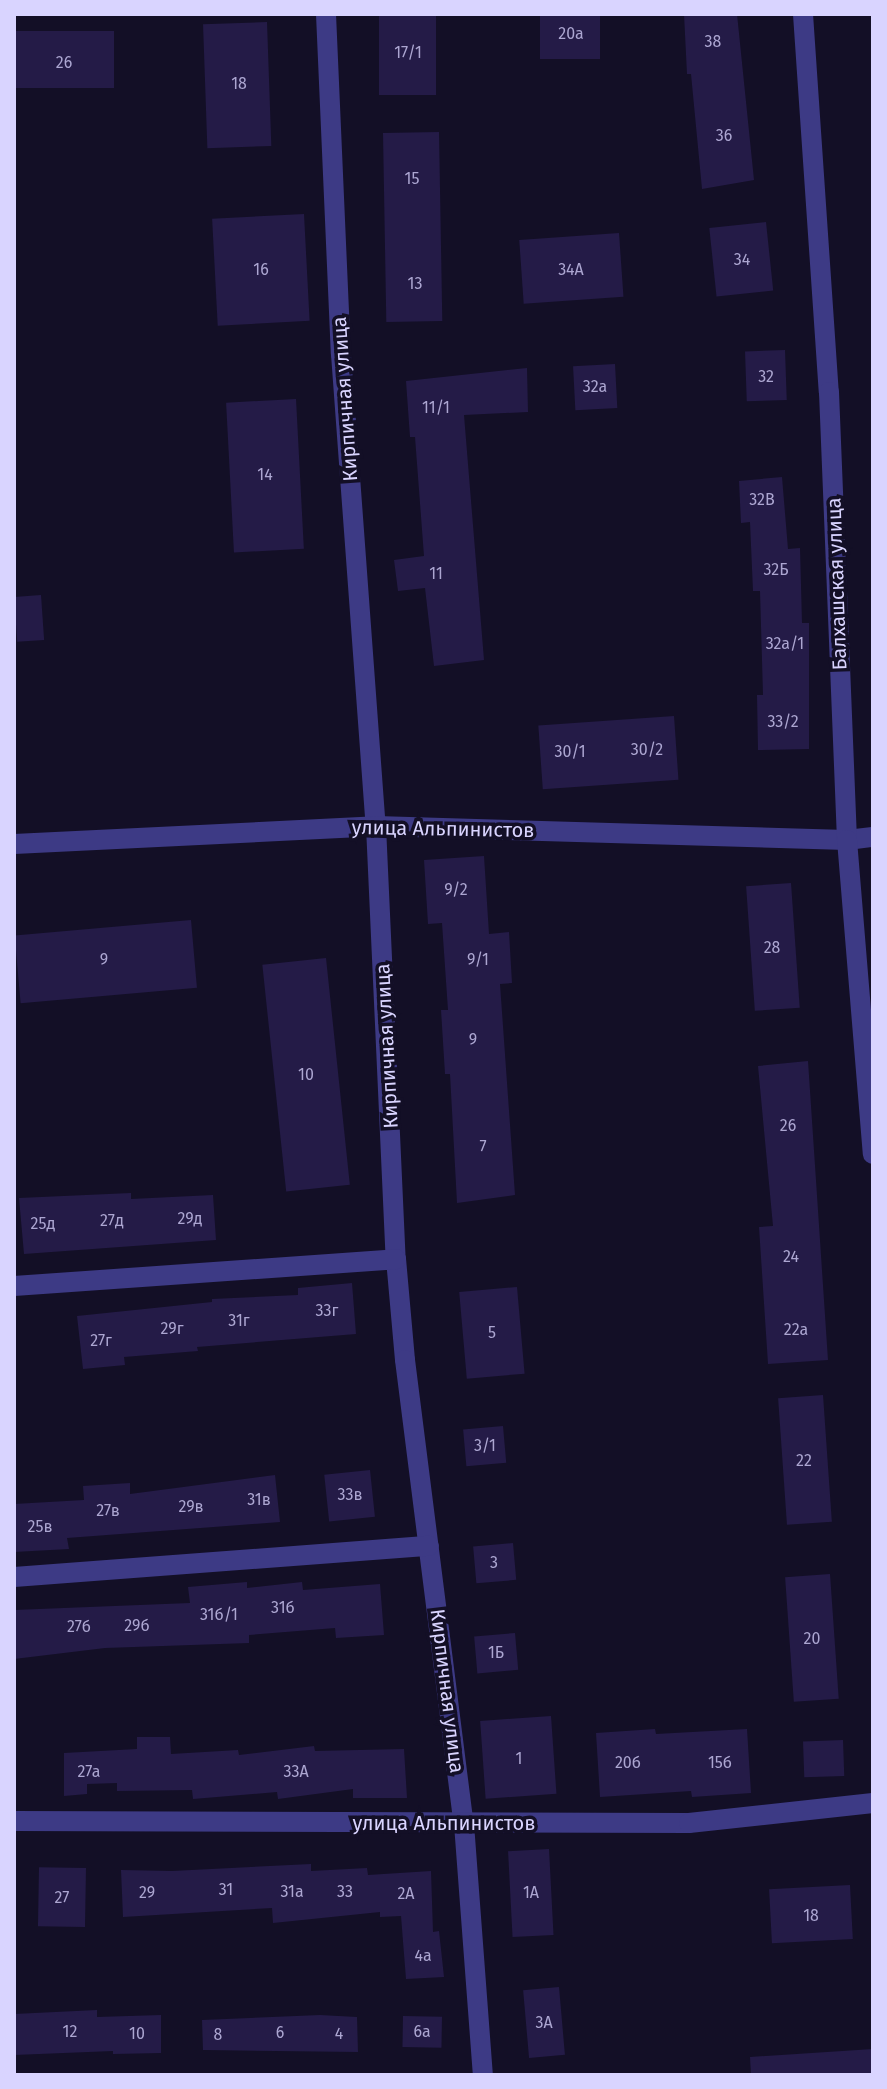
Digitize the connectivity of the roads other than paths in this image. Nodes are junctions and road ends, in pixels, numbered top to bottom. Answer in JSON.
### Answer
{"nodes":[{"id":1,"x":326,"y":14,"type":"edge"},
{"id":2,"x":803,"y":14,"type":"edge"},
{"id":3,"x":376,"y":826,"type":"junction"},
{"id":4,"x":873,"y":837,"type":"edge"},
{"id":5,"x":847,"y":840,"type":"junction"},
{"id":6,"x":14,"y":844,"type":"edge"},
{"id":7,"x":873,"y":1154,"type":"edge"},
{"id":8,"x":396,"y":1259,"type":"junction"},
{"id":9,"x":14,"y":1286,"type":"edge"},
{"id":10,"x":429,"y":1546,"type":"junction"},
{"id":11,"x":14,"y":1577,"type":"edge"},
{"id":12,"x":873,"y":1803,"type":"edge"},
{"id":13,"x":14,"y":1821,"type":"edge"},
{"id":14,"x":464,"y":1824,"type":"junction"},
{"id":15,"x":483,"y":2075,"type":"edge"}],
"edges":[{"from":1,"to":3,"type":"street","name":"Кирпичная улица"},
{"from":2,"to":5,"type":"street","name":"Балхашская улица"},
{"from":3,"to":5,"type":"street","name":"улица Альпинистов"},
{"from":3,"to":6,"type":"street","name":"улица Альпинистов"},
{"from":3,"to":8,"type":"street","name":"Кирпичная улица"},
{"from":4,"to":5,"type":"street","name":"улица Альпинистов"},
{"from":5,"to":7,"type":"street","name":"Балхашская улица"},
{"from":8,"to":9,"type":"street"},
{"from":8,"to":10,"type":"street","name":"Кирпичная улица"},
{"from":10,"to":11,"type":"street"},
{"from":10,"to":14,"type":"street","name":"Кирпичная улица"},
{"from":12,"to":14,"type":"street","name":"улица Альпинистов"},
{"from":13,"to":14,"type":"street","name":"улица Альпинистов"},
{"from":14,"to":15,"type":"street","name":"Кирпичная улица"}]}
